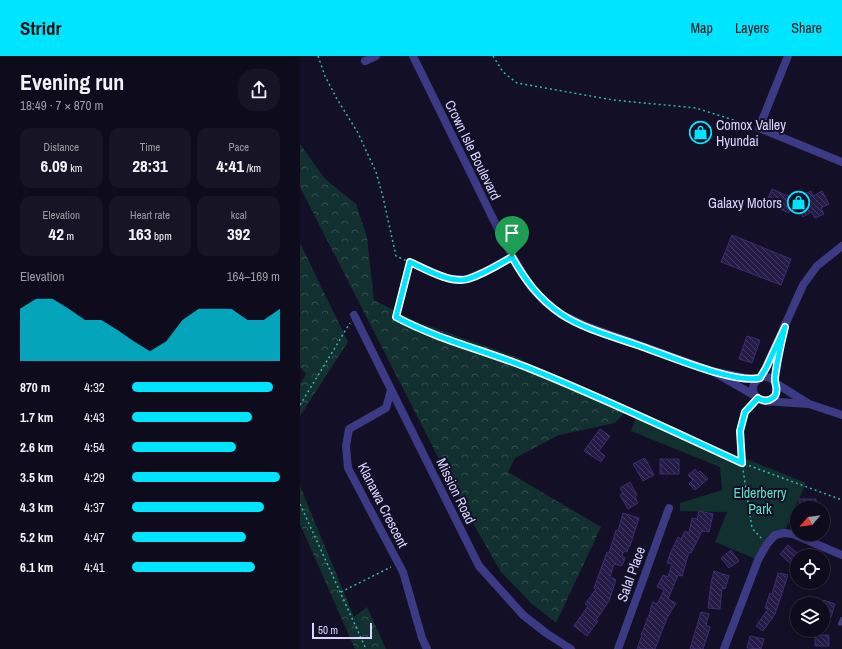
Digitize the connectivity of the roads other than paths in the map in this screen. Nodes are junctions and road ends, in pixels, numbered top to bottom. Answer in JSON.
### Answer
{"nodes":[{"id":1,"x":376,"y":56,"type":"edge"},
{"id":2,"x":413,"y":56,"type":"edge"},
{"id":3,"x":788,"y":56,"type":"edge"},
{"id":4,"x":365,"y":61,"type":"dead end"},
{"id":5,"x":842,"y":162,"type":"edge"},
{"id":6,"x":842,"y":246,"type":"edge"},
{"id":7,"x":512,"y":257,"type":"junction"},
{"id":8,"x":427,"y":270,"type":"road end"},
{"id":9,"x":354,"y":315,"type":"road end"},
{"id":10,"x":785,"y":327,"type":"junction"},
{"id":11,"x":712,"y":371,"type":"junction"},
{"id":12,"x":760,"y":378,"type":"junction"},
{"id":13,"x":776,"y":382,"type":"junction"},
{"id":14,"x":391,"y":390,"type":"junction"},
{"id":15,"x":760,"y":399,"type":"junction"},
{"id":16,"x":809,"y":404,"type":"junction"},
{"id":17,"x":842,"y":415,"type":"edge"},
{"id":18,"x":669,"y":508,"type":"dead end"},
{"id":19,"x":842,"y":555,"type":"edge"},
{"id":20,"x":427,"y":649,"type":"edge"},
{"id":21,"x":571,"y":649,"type":"edge"},
{"id":22,"x":618,"y":649,"type":"edge"},
{"id":23,"x":724,"y":649,"type":"edge"}],
"edges":[{"from":1,"to":4,"type":"street"},
{"from":2,"to":7,"type":"street","name":"Crown Isle Boulevard"},
{"from":3,"to":5,"type":"street"},
{"from":6,"to":10,"type":"street"},
{"from":7,"to":8,"type":"street"},
{"from":7,"to":11,"type":"street","name":"Crown Isle Boulevard"},
{"from":9,"to":14,"type":"street","name":"Mission Road"},
{"from":10,"to":12,"type":"street"},
{"from":10,"to":13,"type":"street"},
{"from":11,"to":12,"type":"street","name":"Crown Isle Boulevard"},
{"from":11,"to":15,"type":"street","name":"Crown Isle Boulevard"},
{"from":12,"to":13,"type":"street","name":"Crown Isle Boulevard"},
{"from":12,"to":15,"type":"street"},
{"from":13,"to":15,"type":"street"},
{"from":13,"to":16,"type":"street","name":"Crown Isle Boulevard"},
{"from":14,"to":20,"type":"street","name":"Klanawa Crescent"},
{"from":14,"to":21,"type":"street","name":"Mission Road"},
{"from":15,"to":16,"type":"street"},
{"from":16,"to":17,"type":"street"},
{"from":18,"to":22,"type":"street","name":"Salal Place"},
{"from":19,"to":23,"type":"street"}]}
